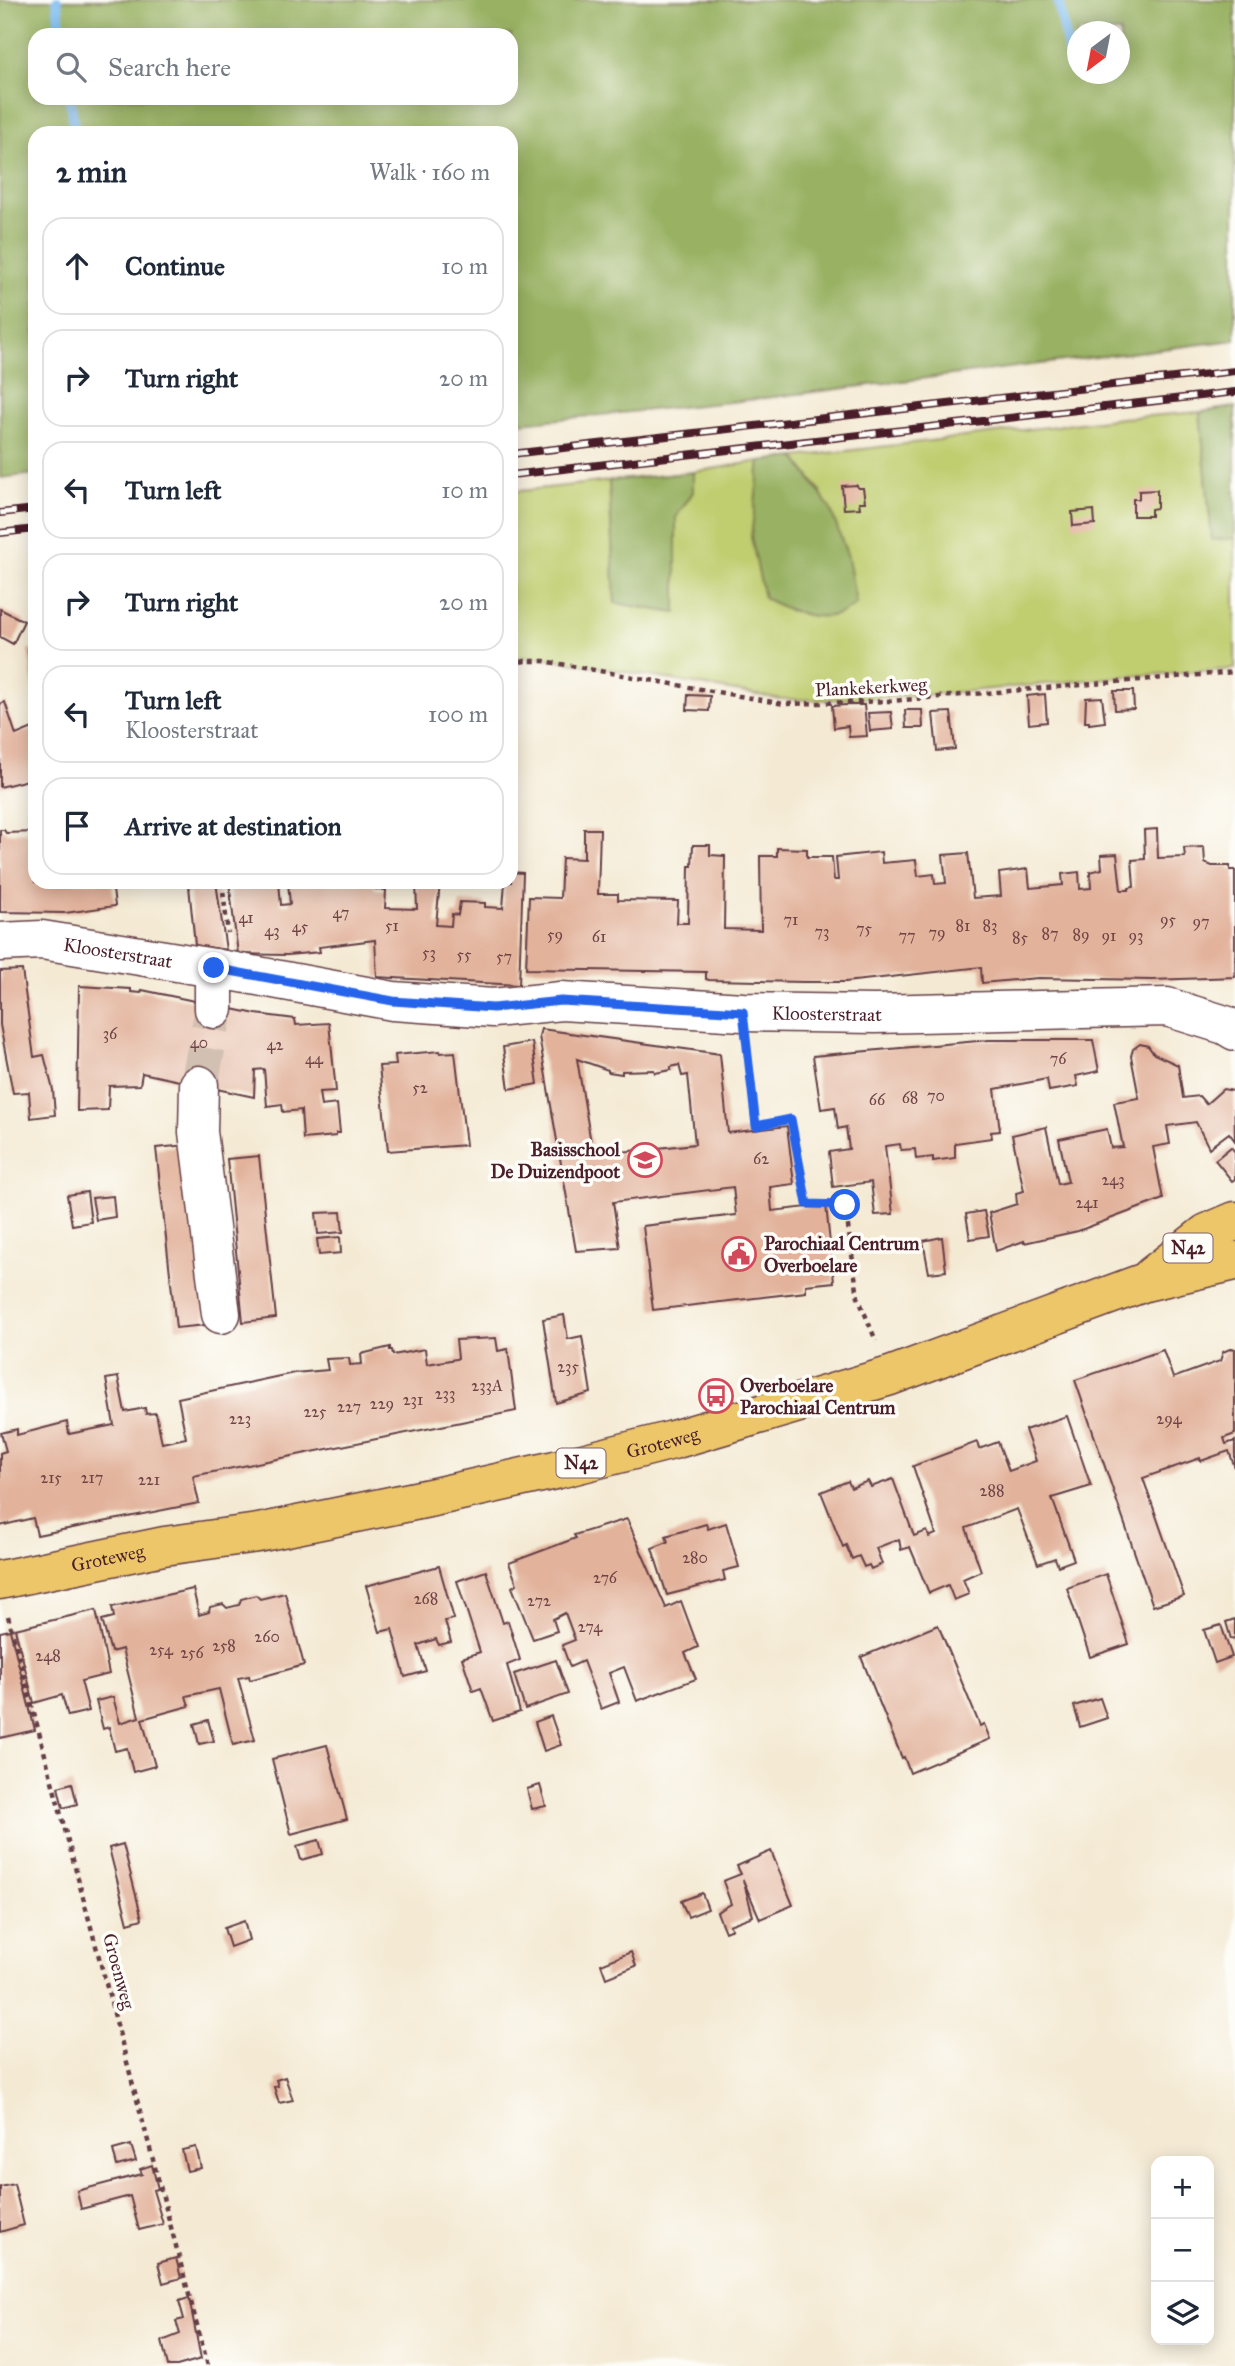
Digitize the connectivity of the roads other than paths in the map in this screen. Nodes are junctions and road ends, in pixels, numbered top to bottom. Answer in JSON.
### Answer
{"nodes":[{"id":1,"x":0,"y":942,"type":"edge"},
{"id":2,"x":223,"y":970,"type":"junction"},
{"id":3,"x":214,"y":1009,"type":"tunnel mouth"},
{"id":4,"x":1235,"y":1031,"type":"edge"},
{"id":5,"x":199,"y":1085,"type":"tunnel mouth"},
{"id":6,"x":1235,"y":1221,"type":"edge"},
{"id":7,"x":1235,"y":1261,"type":"edge"},
{"id":8,"x":1145,"y":1282,"type":"junction"},
{"id":9,"x":220,"y":1314,"type":"dead end"},
{"id":10,"x":4,"y":1595,"type":"edge"}],
"edges":[{"from":1,"to":2,"type":"street","name":"Kloosterstraat"},
{"from":2,"to":3,"type":"street"},
{"from":2,"to":4,"type":"street","name":"Kloosterstraat"},
{"from":5,"to":9,"type":"street"},
{"from":6,"to":8,"type":"main road","name":"Groteweg","number":"N42"},
{"from":7,"to":8,"type":"main road","name":"Groteweg","number":"N42"},
{"from":8,"to":10,"type":"main road","name":"Groteweg","number":"N42"}]}
